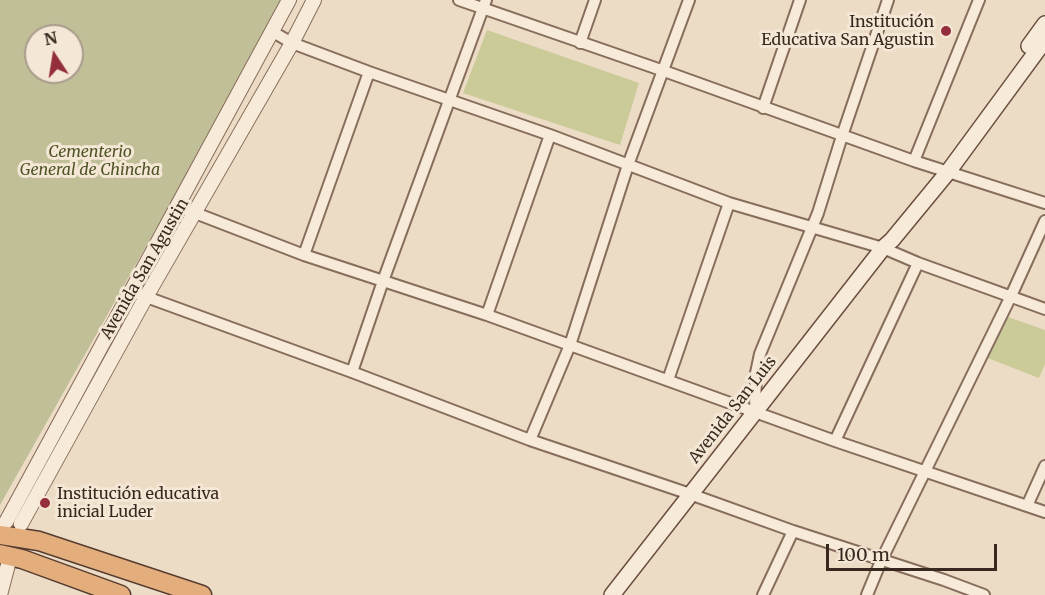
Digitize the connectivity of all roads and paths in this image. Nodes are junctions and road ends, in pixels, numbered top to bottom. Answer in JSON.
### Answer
{"nodes":[{"id":1,"x":289,"y":0,"type":"edge"},
{"id":2,"x":314,"y":0,"type":"edge"},
{"id":3,"x":459,"y":0,"type":"edge"},
{"id":4,"x":595,"y":0,"type":"edge"},
{"id":5,"x":688,"y":0,"type":"edge"},
{"id":6,"x":800,"y":0,"type":"edge"},
{"id":7,"x":888,"y":0,"type":"edge"},
{"id":8,"x":979,"y":0,"type":"edge"},
{"id":9,"x":484,"y":5,"type":"edge"},
{"id":10,"x":1045,"y":24,"type":"edge"},
{"id":11,"x":273,"y":32,"type":"junction"},
{"id":12,"x":1045,"y":40,"type":"edge"},
{"id":13,"x":292,"y":43,"type":"junction"},
{"id":14,"x":580,"y":43,"type":"junction"},
{"id":15,"x":664,"y":71,"type":"junction"},
{"id":16,"x":369,"y":72,"type":"junction"},
{"id":17,"x":448,"y":100,"type":"junction"},
{"id":18,"x":763,"y":108,"type":"junction"},
{"id":19,"x":549,"y":135,"type":"junction"},
{"id":20,"x":842,"y":135,"type":"junction"},
{"id":21,"x":914,"y":161,"type":"junction"},
{"id":22,"x":628,"y":165,"type":"junction"},
{"id":23,"x":943,"y":171,"type":"junction"},
{"id":24,"x":729,"y":203,"type":"junction"},
{"id":25,"x":1045,"y":203,"type":"edge"},
{"id":26,"x":177,"y":206,"type":"junction"},
{"id":27,"x":195,"y":213,"type":"junction"},
{"id":28,"x":1045,"y":220,"type":"edge"},
{"id":29,"x":811,"y":228,"type":"junction"},
{"id":30,"x":883,"y":248,"type":"junction"},
{"id":31,"x":304,"y":255,"type":"junction"},
{"id":32,"x":918,"y":263,"type":"junction"},
{"id":33,"x":383,"y":281,"type":"junction"},
{"id":34,"x":130,"y":291,"type":"junction"},
{"id":35,"x":1011,"y":296,"type":"junction"},
{"id":36,"x":147,"y":297,"type":"junction"},
{"id":37,"x":1045,"y":309,"type":"edge"},
{"id":38,"x":487,"y":315,"type":"junction"},
{"id":39,"x":570,"y":345,"type":"junction"},
{"id":40,"x":352,"y":372,"type":"junction"},
{"id":41,"x":668,"y":380,"type":"junction"},
{"id":42,"x":755,"y":412,"type":"junction"},
{"id":43,"x":530,"y":440,"type":"junction"},
{"id":44,"x":835,"y":441,"type":"junction"},
{"id":45,"x":1045,"y":466,"type":"edge"},
{"id":46,"x":924,"y":471,"type":"junction"},
{"id":47,"x":690,"y":494,"type":"junction"},
{"id":48,"x":1027,"y":506,"type":"junction"},
{"id":49,"x":1045,"y":512,"type":"edge"},
{"id":50,"x":8,"y":530,"type":"edge"},
{"id":51,"x":792,"y":531,"type":"junction"},
{"id":52,"x":5,"y":555,"type":"edge"},
{"id":53,"x":881,"y":561,"type":"junction"},
{"id":54,"x":615,"y":594,"type":"edge"},
{"id":55,"x":981,"y":594,"type":"edge"},
{"id":56,"x":0,"y":595,"type":"edge"},
{"id":57,"x":121,"y":595,"type":"edge"},
{"id":58,"x":202,"y":595,"type":"edge"},
{"id":59,"x":763,"y":595,"type":"edge"},
{"id":60,"x":867,"y":595,"type":"edge"}],
"edges":[{"from":1,"to":11,"type":"street","name":"Avenida San Agustin"},
{"from":2,"to":13,"type":"street","name":"Avenida San Agustin"},
{"from":3,"to":9,"type":"street"},
{"from":4,"to":14,"type":"street"},
{"from":5,"to":15,"type":"street"},
{"from":6,"to":18,"type":"street"},
{"from":7,"to":20,"type":"street"},
{"from":8,"to":21,"type":"street"},
{"from":9,"to":14,"type":"street"},
{"from":9,"to":17,"type":"street"},
{"from":10,"to":23,"type":"main road","name":"Avenida San Luis"},
{"from":11,"to":13,"type":"street"},
{"from":11,"to":26,"type":"street","name":"Avenida San Agustin"},
{"from":12,"to":23,"type":"main road","name":"Avenida San Luis"},
{"from":13,"to":16,"type":"street"},
{"from":13,"to":27,"type":"street","name":"Avenida San Agustin"},
{"from":14,"to":15,"type":"street"},
{"from":15,"to":18,"type":"street"},
{"from":15,"to":22,"type":"street"},
{"from":16,"to":17,"type":"street"},
{"from":16,"to":31,"type":"street"},
{"from":17,"to":19,"type":"street"},
{"from":17,"to":33,"type":"street"},
{"from":18,"to":20,"type":"street"},
{"from":19,"to":22,"type":"street"},
{"from":19,"to":38,"type":"street"},
{"from":20,"to":21,"type":"street"},
{"from":20,"to":29,"type":"street"},
{"from":21,"to":23,"type":"street"},
{"from":22,"to":24,"type":"street"},
{"from":22,"to":39,"type":"street"},
{"from":23,"to":25,"type":"street"},
{"from":23,"to":30,"type":"main road","name":"Avenida San Luis"},
{"from":24,"to":29,"type":"street"},
{"from":24,"to":41,"type":"street"},
{"from":26,"to":27,"type":"street"},
{"from":26,"to":34,"type":"street","name":"Avenida San Agustin"},
{"from":27,"to":31,"type":"street"},
{"from":27,"to":36,"type":"street","name":"Avenida San Agustin"},
{"from":28,"to":35,"type":"street"},
{"from":29,"to":30,"type":"street"},
{"from":29,"to":42,"type":"street"},
{"from":30,"to":32,"type":"street"},
{"from":30,"to":42,"type":"main road","name":"Avenida San Luis"},
{"from":31,"to":33,"type":"street"},
{"from":32,"to":35,"type":"street"},
{"from":32,"to":44,"type":"street"},
{"from":33,"to":38,"type":"street"},
{"from":33,"to":40,"type":"street"},
{"from":34,"to":36,"type":"street"},
{"from":34,"to":50,"type":"street","name":"Avenida San Agustin"},
{"from":35,"to":37,"type":"street"},
{"from":35,"to":46,"type":"street"},
{"from":36,"to":40,"type":"street"},
{"from":36,"to":50,"type":"street","name":"Avenida San Agustin"},
{"from":38,"to":39,"type":"street"},
{"from":39,"to":41,"type":"street"},
{"from":39,"to":43,"type":"street"},
{"from":40,"to":43,"type":"street"},
{"from":41,"to":42,"type":"street"},
{"from":42,"to":44,"type":"street"},
{"from":42,"to":47,"type":"main road","name":"Avenida San Luis"},
{"from":43,"to":47,"type":"street"},
{"from":44,"to":46,"type":"street"},
{"from":45,"to":48,"type":"street"},
{"from":46,"to":48,"type":"street"},
{"from":46,"to":53,"type":"street"},
{"from":47,"to":51,"type":"street"},
{"from":47,"to":54,"type":"main road","name":"Avenida San Luis"},
{"from":48,"to":49,"type":"street"},
{"from":50,"to":52,"type":"street","name":"Avenida San Agustin"},
{"from":50,"to":58,"type":"highway"},
{"from":51,"to":53,"type":"street"},
{"from":51,"to":59,"type":"street"},
{"from":52,"to":56,"type":"street"},
{"from":52,"to":57,"type":"highway"},
{"from":53,"to":55,"type":"street"},
{"from":53,"to":60,"type":"street"}]}
